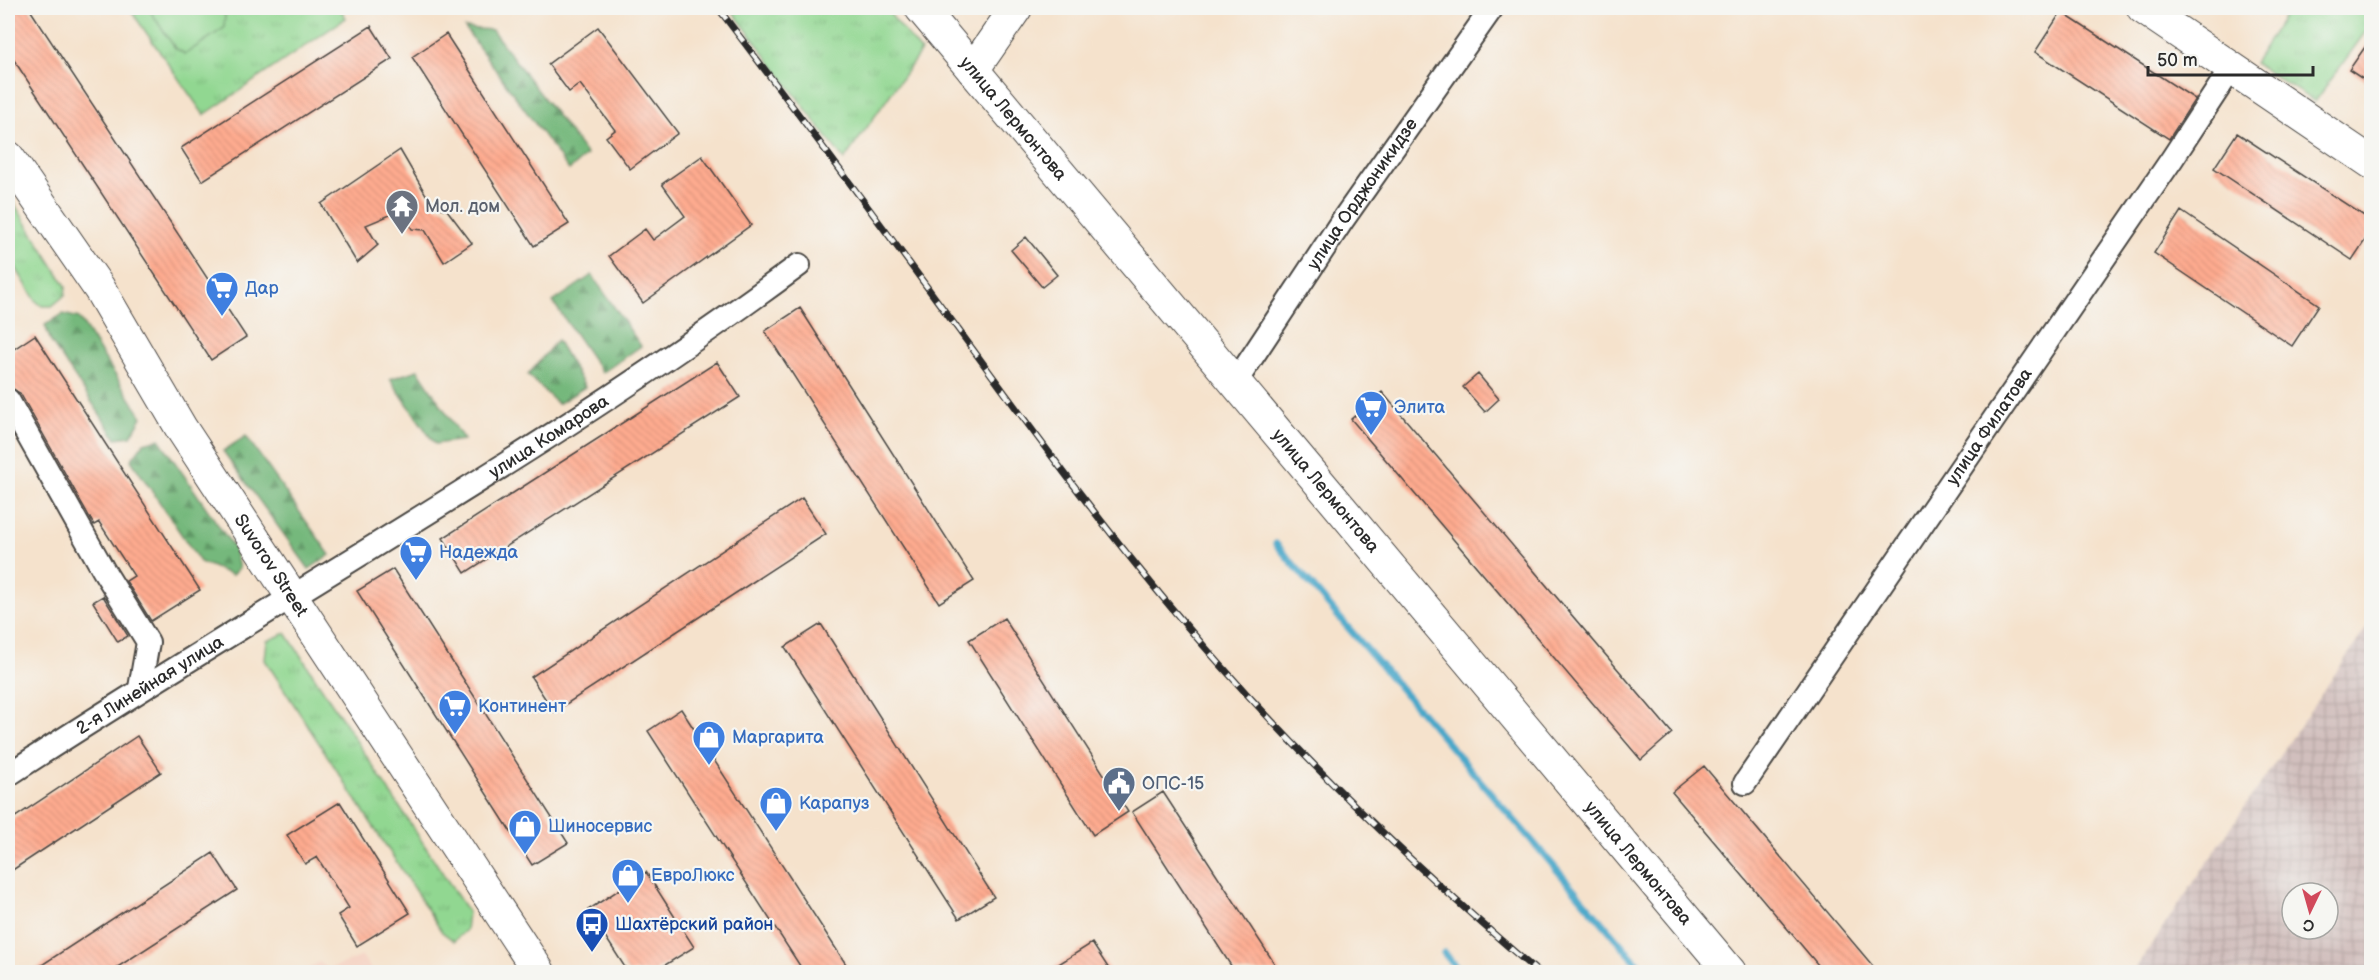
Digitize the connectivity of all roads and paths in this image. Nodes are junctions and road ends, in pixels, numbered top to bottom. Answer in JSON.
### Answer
{"nodes":[{"id":1,"x":921,"y":8,"type":"edge"},
{"id":2,"x":1016,"y":8,"type":"edge"},
{"id":3,"x":1492,"y":8,"type":"edge"},
{"id":4,"x":2143,"y":8,"type":"edge"},
{"id":5,"x":2231,"y":69,"type":"junction"},
{"id":6,"x":974,"y":70,"type":"junction"},
{"id":7,"x":8,"y":157,"type":"edge"},
{"id":8,"x":2372,"y":163,"type":"edge"},
{"id":9,"x":799,"y":265,"type":"dead end"},
{"id":10,"x":1235,"y":383,"type":"junction"},
{"id":11,"x":8,"y":400,"type":"edge"},
{"id":12,"x":291,"y":597,"type":"junction"},
{"id":13,"x":140,"y":688,"type":"junction"},
{"id":14,"x":8,"y":775,"type":"edge"},
{"id":15,"x":1745,"y":783,"type":"dead end"},
{"id":16,"x":539,"y":972,"type":"edge"},
{"id":17,"x":1730,"y":972,"type":"edge"}],
"edges":[{"from":1,"to":6,"type":"main road","name":"улица Лермонтова"},
{"from":2,"to":6,"type":"main road"},
{"from":3,"to":10,"type":"street","name":"улица Орджоникидзе"},
{"from":4,"to":5,"type":"main road"},
{"from":5,"to":8,"type":"main road"},
{"from":5,"to":15,"type":"street","name":"улица Филатова"},
{"from":6,"to":10,"type":"main road","name":"улица Лермонтова"},
{"from":7,"to":12,"type":"main road","name":"Suvorov Street"},
{"from":9,"to":12,"type":"street","name":"улица Комарова"},
{"from":10,"to":17,"type":"main road","name":"улица Лермонтова"},
{"from":11,"to":13,"type":"street"},
{"from":12,"to":13,"type":"street","name":"2-я Линейная улица"},
{"from":12,"to":16,"type":"main road","name":"Suvorov Street"},
{"from":13,"to":14,"type":"street","name":"2-я Линейная улица"}]}
